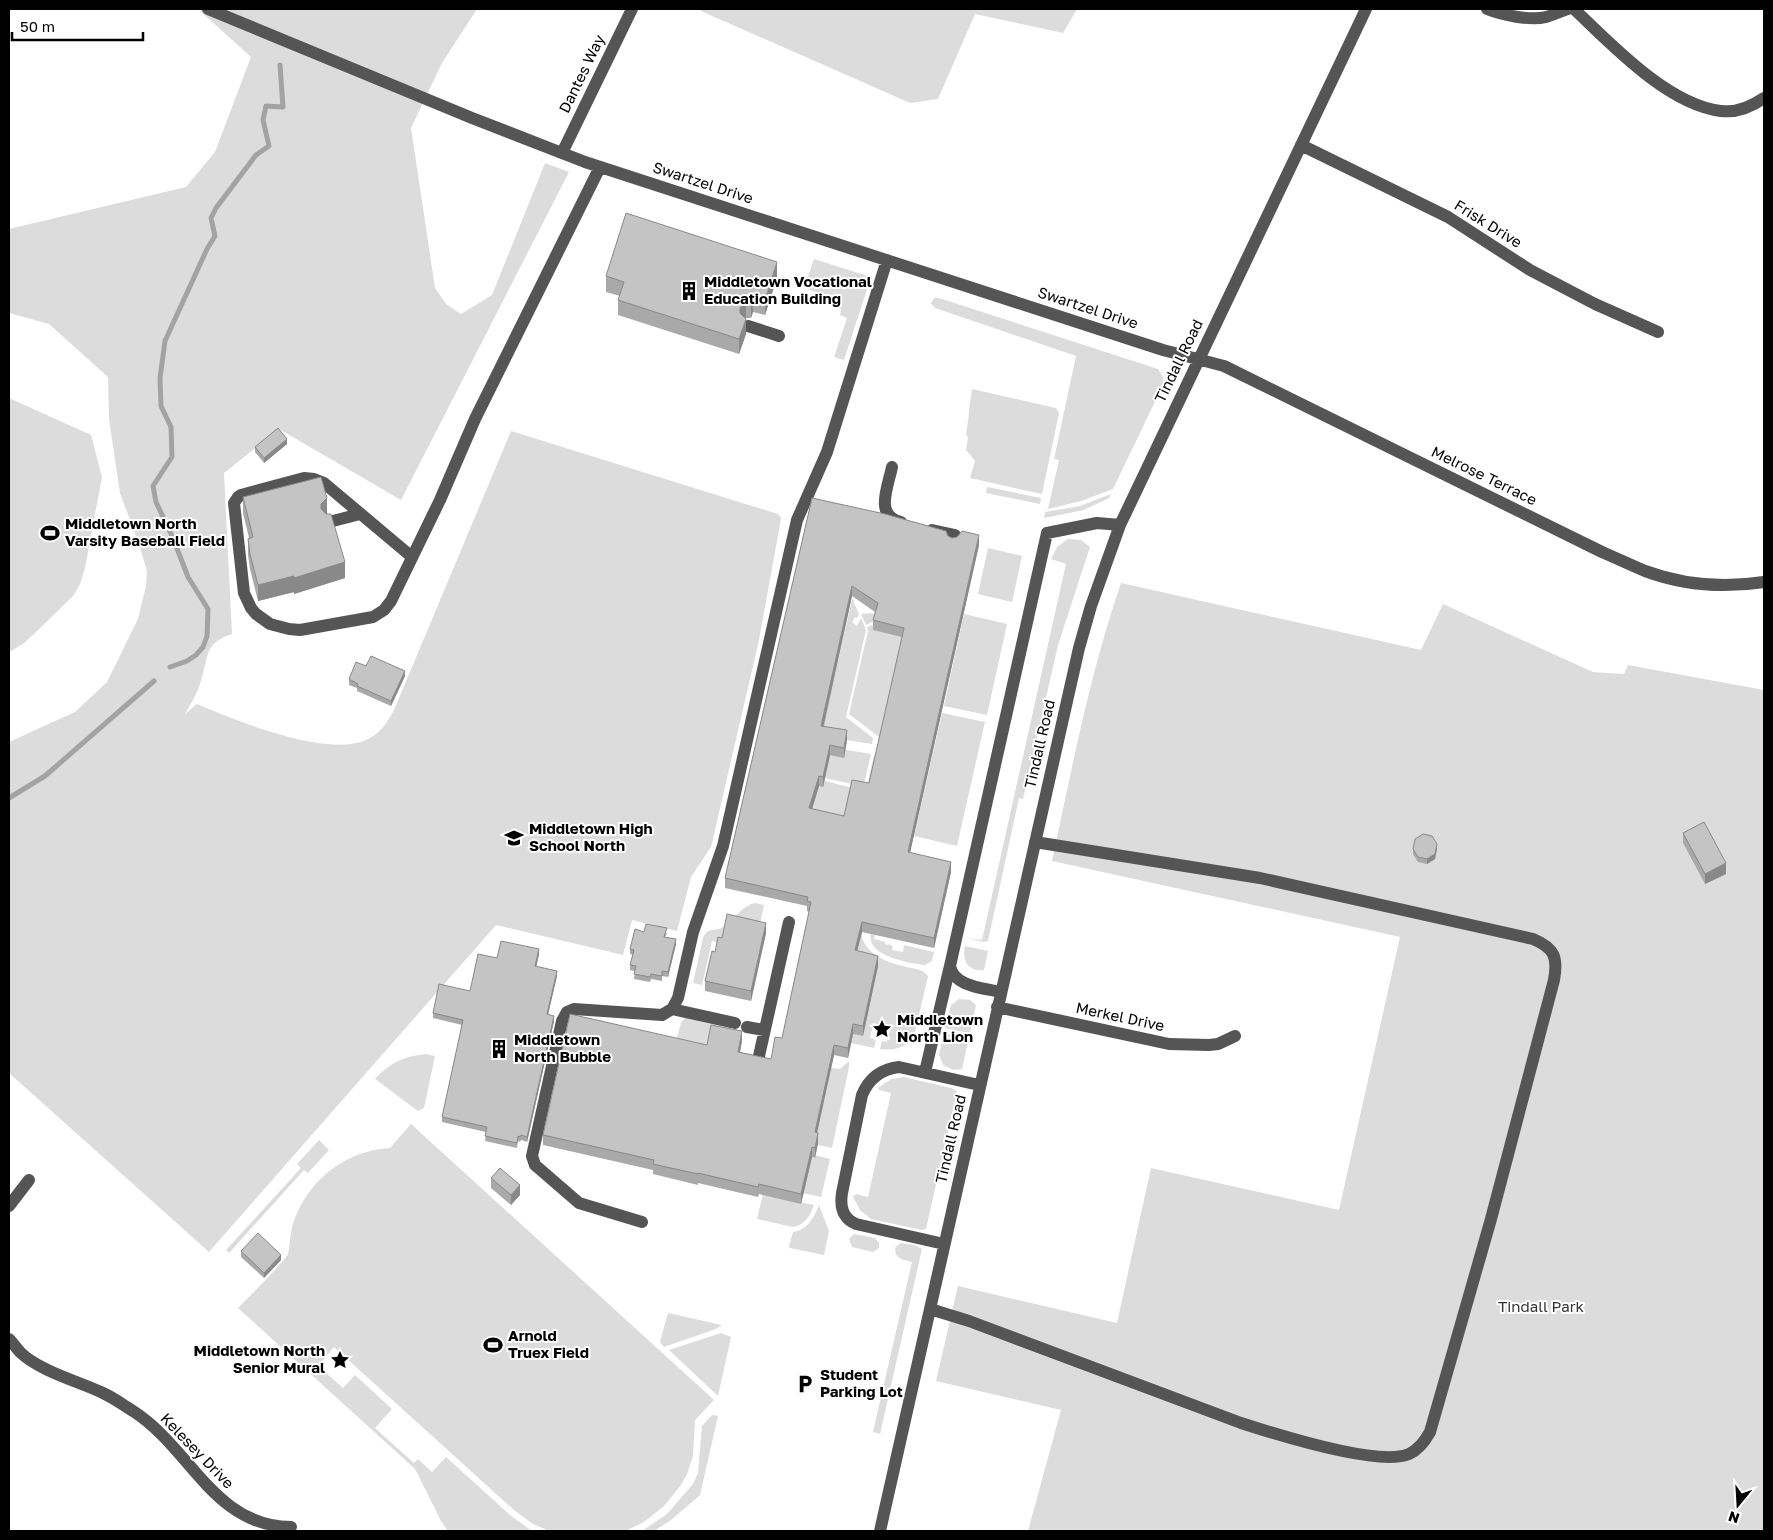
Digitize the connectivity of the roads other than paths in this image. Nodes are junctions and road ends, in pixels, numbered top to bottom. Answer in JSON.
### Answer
{"nodes":[{"id":1,"x":208,"y":9,"type":"edge"},
{"id":2,"x":632,"y":9,"type":"edge"},
{"id":3,"x":1366,"y":9,"type":"edge"},
{"id":4,"x":1487,"y":9,"type":"edge"},
{"id":5,"x":1568,"y":9,"type":"edge"},
{"id":6,"x":1574,"y":9,"type":"edge"},
{"id":7,"x":1764,"y":98,"type":"edge"},
{"id":8,"x":1301,"y":145,"type":"junction"},
{"id":9,"x":562,"y":153,"type":"junction"},
{"id":10,"x":600,"y":167,"type":"junction"},
{"id":11,"x":887,"y":260,"type":"junction"},
{"id":12,"x":748,"y":326,"type":"edge"},
{"id":13,"x":1658,"y":332,"type":"dead end"},
{"id":14,"x":779,"y":336,"type":"dead end"},
{"id":15,"x":1198,"y":359,"type":"junction"},
{"id":16,"x":892,"y":467,"type":"dead end"},
{"id":17,"x":360,"y":514,"type":"junction"},
{"id":18,"x":329,"y":522,"type":"edge"},
{"id":19,"x":1120,"y":525,"type":"junction"},
{"id":20,"x":954,"y":540,"type":"edge"},
{"id":21,"x":412,"y":557,"type":"junction"},
{"id":22,"x":1764,"y":582,"type":"edge"},
{"id":23,"x":1035,"y":842,"type":"junction"},
{"id":24,"x":789,"y":922,"type":"dead end"},
{"id":25,"x":950,"y":966,"type":"junction"},
{"id":26,"x":1000,"y":992,"type":"junction"},
{"id":27,"x":997,"y":1006,"type":"junction"},
{"id":28,"x":672,"y":1009,"type":"junction"},
{"id":29,"x":764,"y":1030,"type":"junction"},
{"id":30,"x":1235,"y":1036,"type":"dead end"},
{"id":31,"x":759,"y":1056,"type":"edge"},
{"id":32,"x":925,"y":1072,"type":"junction"},
{"id":33,"x":980,"y":1085,"type":"junction"},
{"id":34,"x":29,"y":1180,"type":"dead end"},
{"id":35,"x":9,"y":1206,"type":"edge"},
{"id":36,"x":642,"y":1222,"type":"dead end"},
{"id":37,"x":944,"y":1244,"type":"junction"},
{"id":38,"x":930,"y":1309,"type":"junction"},
{"id":39,"x":9,"y":1339,"type":"edge"},
{"id":40,"x":291,"y":1527,"type":"dead end"},
{"id":41,"x":880,"y":1531,"type":"edge"}],
"edges":[{"from":1,"to":9,"type":"street","name":"Swartzel Drive"},
{"from":2,"to":9,"type":"street","name":"Dantes Way"},
{"from":3,"to":8,"type":"street","name":"Tindall Road"},
{"from":4,"to":5,"type":"street"},
{"from":6,"to":7,"type":"street"},
{"from":8,"to":13,"type":"street","name":"Frisk Drive"},
{"from":8,"to":15,"type":"street","name":"Tindall Road"},
{"from":9,"to":10,"type":"street","name":"Swartzel Drive"},
{"from":10,"to":11,"type":"street","name":"Swartzel Drive"},
{"from":10,"to":21,"type":"street"},
{"from":11,"to":15,"type":"street","name":"Swartzel Drive"},
{"from":11,"to":28,"type":"street"},
{"from":12,"to":14,"type":"street"},
{"from":15,"to":19,"type":"street","name":"Tindall Road"},
{"from":15,"to":22,"type":"street","name":"Melrose Terrace"},
{"from":16,"to":20,"type":"street"},
{"from":17,"to":18,"type":"street"},
{"from":17,"to":21,"type":"street"},
{"from":17,"to":21,"type":"street"},
{"from":19,"to":23,"type":"street","name":"Tindall Road"},
{"from":19,"to":25,"type":"street"},
{"from":23,"to":26,"type":"street","name":"Tindall Road"},
{"from":23,"to":38,"type":"street"},
{"from":24,"to":29,"type":"street"},
{"from":25,"to":26,"type":"street"},
{"from":25,"to":32,"type":"street"},
{"from":26,"to":27,"type":"street","name":"Tindall Road"},
{"from":27,"to":30,"type":"street","name":"Merkel Drive"},
{"from":27,"to":33,"type":"street","name":"Tindall Road"},
{"from":28,"to":29,"type":"street"},
{"from":28,"to":36,"type":"street"},
{"from":29,"to":31,"type":"street"},
{"from":32,"to":33,"type":"street"},
{"from":32,"to":37,"type":"street"},
{"from":33,"to":37,"type":"street","name":"Tindall Road"},
{"from":34,"to":35,"type":"street"},
{"from":37,"to":38,"type":"street","name":"Tindall Road"},
{"from":38,"to":41,"type":"street","name":"Tindall Road"},
{"from":39,"to":40,"type":"street","name":"Kelesey Drive"}]}
